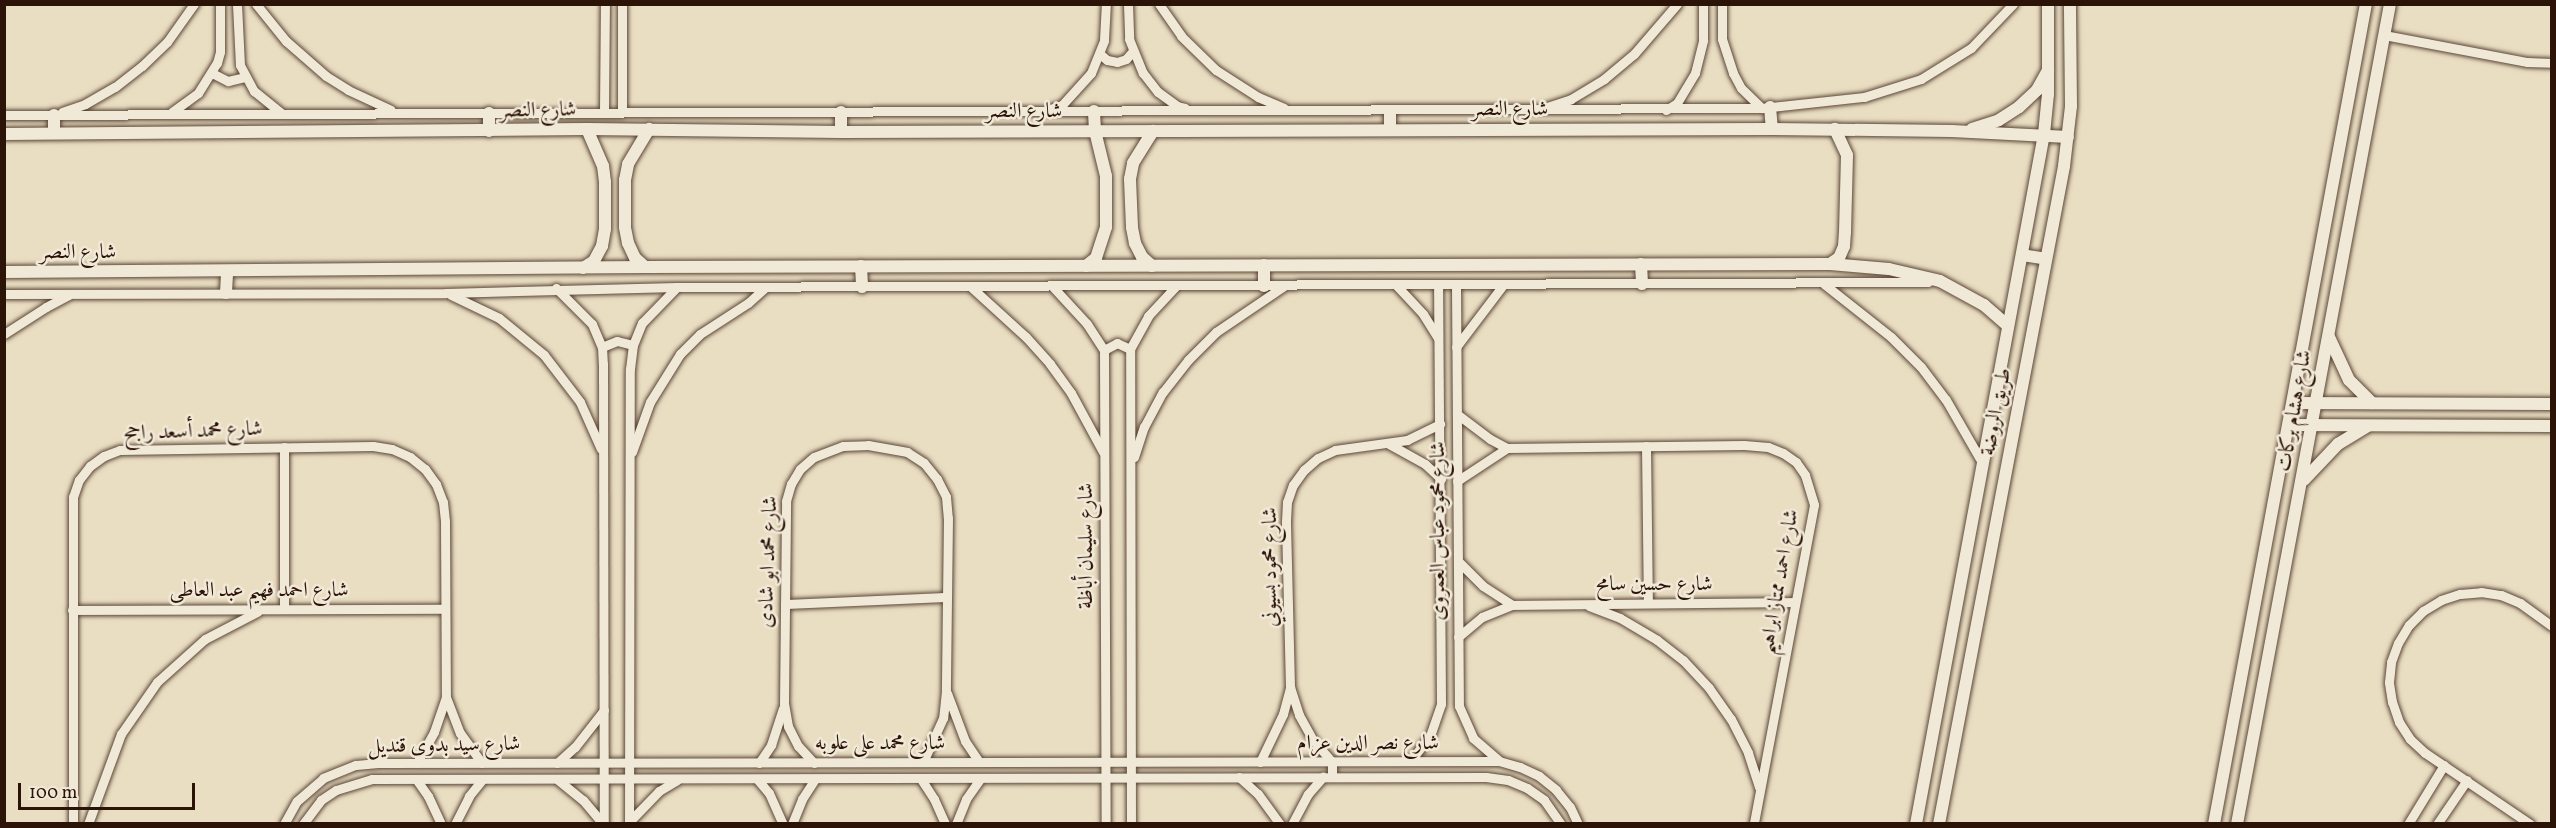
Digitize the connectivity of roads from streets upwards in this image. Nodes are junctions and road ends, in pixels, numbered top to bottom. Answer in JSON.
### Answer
{"nodes":[{"id":1,"x":194,"y":4,"type":"edge"},
{"id":2,"x":220,"y":4,"type":"edge"},
{"id":3,"x":237,"y":4,"type":"edge"},
{"id":4,"x":256,"y":4,"type":"edge"},
{"id":5,"x":605,"y":4,"type":"edge"},
{"id":6,"x":622,"y":4,"type":"edge"},
{"id":7,"x":1106,"y":4,"type":"edge"},
{"id":8,"x":1128,"y":4,"type":"edge"},
{"id":9,"x":1159,"y":4,"type":"edge"},
{"id":10,"x":1677,"y":4,"type":"edge"},
{"id":11,"x":1703,"y":4,"type":"edge"},
{"id":12,"x":1722,"y":4,"type":"edge"},
{"id":13,"x":2013,"y":4,"type":"edge"},
{"id":14,"x":2048,"y":4,"type":"edge"},
{"id":15,"x":2070,"y":4,"type":"edge"},
{"id":16,"x":2366,"y":4,"type":"edge"},
{"id":17,"x":2390,"y":4,"type":"edge"},
{"id":18,"x":2384,"y":35,"type":"junction"},
{"id":19,"x":1132,"y":52,"type":"junction"},
{"id":20,"x":1100,"y":54,"type":"junction"},
{"id":21,"x":2552,"y":63,"type":"edge"},
{"id":22,"x":2049,"y":69,"type":"junction"},
{"id":23,"x":212,"y":73,"type":"junction"},
{"id":24,"x":245,"y":77,"type":"junction"},
{"id":25,"x":2353,"y":78,"type":"junction"},
{"id":26,"x":2376,"y":82,"type":"junction"},
{"id":27,"x":1766,"y":108,"type":"junction"},
{"id":28,"x":1665,"y":110,"type":"junction"},
{"id":29,"x":1044,"y":111,"type":"junction"},
{"id":30,"x":1094,"y":111,"type":"junction"},
{"id":31,"x":1199,"y":111,"type":"junction"},
{"id":32,"x":1304,"y":111,"type":"junction"},
{"id":33,"x":1390,"y":111,"type":"junction"},
{"id":34,"x":1536,"y":111,"type":"junction"},
{"id":35,"x":396,"y":112,"type":"junction"},
{"id":36,"x":604,"y":112,"type":"junction"},
{"id":37,"x":622,"y":112,"type":"junction"},
{"id":38,"x":841,"y":112,"type":"junction"},
{"id":39,"x":170,"y":113,"type":"junction"},
{"id":40,"x":280,"y":113,"type":"junction"},
{"id":41,"x":489,"y":113,"type":"junction"},
{"id":42,"x":4,"y":115,"type":"edge"},
{"id":43,"x":54,"y":115,"type":"junction"},
{"id":44,"x":587,"y":129,"type":"junction"},
{"id":45,"x":649,"y":129,"type":"junction"},
{"id":46,"x":1772,"y":129,"type":"junction"},
{"id":47,"x":1835,"y":129,"type":"junction"},
{"id":48,"x":1390,"y":130,"type":"junction"},
{"id":49,"x":489,"y":131,"type":"junction"},
{"id":50,"x":1095,"y":131,"type":"junction"},
{"id":51,"x":1153,"y":131,"type":"junction"},
{"id":52,"x":1952,"y":131,"type":"junction"},
{"id":53,"x":841,"y":132,"type":"junction"},
{"id":54,"x":54,"y":133,"type":"junction"},
{"id":55,"x":4,"y":134,"type":"edge"},
{"id":56,"x":2044,"y":134,"type":"junction"},
{"id":57,"x":2068,"y":137,"type":"junction"},
{"id":58,"x":2022,"y":255,"type":"junction"},
{"id":59,"x":2046,"y":259,"type":"junction"},
{"id":60,"x":1641,"y":264,"type":"junction"},
{"id":61,"x":1830,"y":264,"type":"junction"},
{"id":62,"x":1264,"y":265,"type":"junction"},
{"id":63,"x":861,"y":266,"type":"junction"},
{"id":64,"x":1086,"y":266,"type":"junction"},
{"id":65,"x":1152,"y":266,"type":"junction"},
{"id":66,"x":645,"y":267,"type":"junction"},
{"id":67,"x":582,"y":268,"type":"junction"},
{"id":68,"x":4,"y":272,"type":"edge"},
{"id":69,"x":227,"y":273,"type":"junction"},
{"id":70,"x":1940,"y":281,"type":"junction"},
{"id":71,"x":1642,"y":284,"type":"junction"},
{"id":72,"x":1824,"y":284,"type":"junction"},
{"id":73,"x":1456,"y":285,"type":"junction"},
{"id":74,"x":1503,"y":285,"type":"junction"},
{"id":75,"x":1176,"y":286,"type":"junction"},
{"id":76,"x":1264,"y":286,"type":"junction"},
{"id":77,"x":1284,"y":286,"type":"junction"},
{"id":78,"x":1397,"y":286,"type":"junction"},
{"id":79,"x":1438,"y":286,"type":"junction"},
{"id":80,"x":677,"y":287,"type":"junction"},
{"id":81,"x":766,"y":287,"type":"junction"},
{"id":82,"x":862,"y":287,"type":"junction"},
{"id":83,"x":971,"y":287,"type":"junction"},
{"id":84,"x":1053,"y":287,"type":"junction"},
{"id":85,"x":556,"y":288,"type":"junction"},
{"id":86,"x":226,"y":293,"type":"junction"},
{"id":87,"x":446,"y":293,"type":"junction"},
{"id":88,"x":4,"y":294,"type":"edge"},
{"id":89,"x":72,"y":294,"type":"junction"},
{"id":90,"x":2008,"y":326,"type":"junction"},
{"id":91,"x":4,"y":334,"type":"edge"},
{"id":92,"x":2329,"y":335,"type":"junction"},
{"id":93,"x":633,"y":345,"type":"junction"},
{"id":94,"x":1441,"y":345,"type":"junction"},
{"id":95,"x":602,"y":347,"type":"junction"},
{"id":96,"x":1456,"y":347,"type":"junction"},
{"id":97,"x":1130,"y":349,"type":"junction"},
{"id":98,"x":1104,"y":350,"type":"junction"},
{"id":99,"x":2293,"y":403,"type":"junction"},
{"id":100,"x":2316,"y":403,"type":"junction"},
{"id":101,"x":2372,"y":403,"type":"junction"},
{"id":102,"x":2552,"y":404,"type":"edge"},
{"id":103,"x":1457,"y":414,"type":"junction"},
{"id":104,"x":1440,"y":424,"type":"junction"},
{"id":105,"x":2289,"y":425,"type":"junction"},
{"id":106,"x":2312,"y":425,"type":"junction"},
{"id":107,"x":2370,"y":425,"type":"junction"},
{"id":108,"x":2552,"y":426,"type":"edge"},
{"id":109,"x":1389,"y":444,"type":"junction"},
{"id":110,"x":1646,"y":446,"type":"junction"},
{"id":111,"x":284,"y":447,"type":"junction"},
{"id":112,"x":1507,"y":448,"type":"junction"},
{"id":113,"x":603,"y":456,"type":"junction"},
{"id":114,"x":1105,"y":456,"type":"junction"},
{"id":115,"x":629,"y":460,"type":"junction"},
{"id":116,"x":1983,"y":464,"type":"junction"},
{"id":117,"x":1131,"y":465,"type":"junction"},
{"id":118,"x":1441,"y":479,"type":"junction"},
{"id":119,"x":1457,"y":481,"type":"junction"},
{"id":120,"x":2301,"y":484,"type":"junction"},
{"id":121,"x":1458,"y":561,"type":"junction"},
{"id":122,"x":946,"y":597,"type":"junction"},
{"id":123,"x":1795,"y":602,"type":"junction"},
{"id":124,"x":1648,"y":603,"type":"junction"},
{"id":125,"x":785,"y":604,"type":"junction"},
{"id":126,"x":1585,"y":604,"type":"junction"},
{"id":127,"x":1512,"y":605,"type":"junction"},
{"id":128,"x":262,"y":609,"type":"junction"},
{"id":129,"x":284,"y":609,"type":"junction"},
{"id":130,"x":445,"y":609,"type":"junction"},
{"id":131,"x":72,"y":610,"type":"junction"},
{"id":132,"x":2552,"y":626,"type":"edge"},
{"id":133,"x":1458,"y":637,"type":"junction"},
{"id":134,"x":1290,"y":687,"type":"junction"},
{"id":135,"x":946,"y":691,"type":"junction"},
{"id":136,"x":446,"y":697,"type":"junction"},
{"id":137,"x":784,"y":704,"type":"junction"},
{"id":138,"x":1441,"y":704,"type":"junction"},
{"id":139,"x":1459,"y":706,"type":"junction"},
{"id":140,"x":604,"y":710,"type":"junction"},
{"id":141,"x":1410,"y":761,"type":"junction"},
{"id":142,"x":1499,"y":761,"type":"junction"},
{"id":143,"x":814,"y":762,"type":"junction"},
{"id":144,"x":923,"y":762,"type":"junction"},
{"id":145,"x":979,"y":762,"type":"junction"},
{"id":146,"x":1106,"y":762,"type":"junction"},
{"id":147,"x":1131,"y":762,"type":"junction"},
{"id":148,"x":1260,"y":762,"type":"junction"},
{"id":149,"x":1332,"y":762,"type":"junction"},
{"id":150,"x":1928,"y":762,"type":"junction"},
{"id":151,"x":417,"y":763,"type":"junction"},
{"id":152,"x":482,"y":763,"type":"junction"},
{"id":153,"x":557,"y":763,"type":"junction"},
{"id":154,"x":604,"y":763,"type":"junction"},
{"id":155,"x":629,"y":763,"type":"junction"},
{"id":156,"x":759,"y":763,"type":"junction"},
{"id":157,"x":2444,"y":765,"type":"junction"},
{"id":158,"x":1950,"y":766,"type":"junction"},
{"id":159,"x":1239,"y":777,"type":"junction"},
{"id":160,"x":1328,"y":777,"type":"junction"},
{"id":161,"x":1106,"y":778,"type":"junction"},
{"id":162,"x":1131,"y":778,"type":"junction"},
{"id":163,"x":416,"y":779,"type":"junction"},
{"id":164,"x":815,"y":779,"type":"junction"},
{"id":165,"x":921,"y":779,"type":"junction"},
{"id":166,"x":980,"y":779,"type":"junction"},
{"id":167,"x":482,"y":780,"type":"junction"},
{"id":168,"x":558,"y":780,"type":"junction"},
{"id":169,"x":604,"y":780,"type":"junction"},
{"id":170,"x":629,"y":780,"type":"junction"},
{"id":171,"x":677,"y":780,"type":"junction"},
{"id":172,"x":758,"y":780,"type":"junction"},
{"id":173,"x":2467,"y":780,"type":"junction"},
{"id":174,"x":1760,"y":789,"type":"junction"},
{"id":175,"x":1918,"y":810,"type":"junction"},
{"id":176,"x":1940,"y":818,"type":"edge"},
{"id":177,"x":629,"y":823,"type":"edge"},
{"id":178,"x":73,"y":824,"type":"edge"},
{"id":179,"x":88,"y":824,"type":"edge"},
{"id":180,"x":284,"y":824,"type":"edge"},
{"id":181,"x":303,"y":824,"type":"edge"},
{"id":182,"x":441,"y":824,"type":"edge"},
{"id":183,"x":455,"y":824,"type":"edge"},
{"id":184,"x":603,"y":824,"type":"edge"},
{"id":185,"x":783,"y":824,"type":"edge"},
{"id":186,"x":792,"y":824,"type":"edge"},
{"id":187,"x":945,"y":824,"type":"edge"},
{"id":188,"x":956,"y":824,"type":"edge"},
{"id":189,"x":1106,"y":824,"type":"edge"},
{"id":190,"x":1131,"y":824,"type":"edge"},
{"id":191,"x":1280,"y":824,"type":"edge"},
{"id":192,"x":1292,"y":824,"type":"edge"},
{"id":193,"x":1561,"y":824,"type":"edge"},
{"id":194,"x":1578,"y":824,"type":"edge"},
{"id":195,"x":1754,"y":824,"type":"edge"},
{"id":196,"x":1916,"y":824,"type":"edge"},
{"id":197,"x":2214,"y":824,"type":"edge"},
{"id":198,"x":2237,"y":824,"type":"edge"},
{"id":199,"x":2408,"y":824,"type":"edge"},
{"id":200,"x":2437,"y":824,"type":"edge"},
{"id":201,"x":2530,"y":824,"type":"edge"}],
"edges":[{"from":1,"to":43,"type":"street"},
{"from":2,"to":23,"type":"street"},
{"from":3,"to":24,"type":"street"},
{"from":4,"to":35,"type":"street"},
{"from":5,"to":36,"type":"street"},
{"from":6,"to":37,"type":"street"},
{"from":7,"to":20,"type":"street"},
{"from":8,"to":19,"type":"street"},
{"from":9,"to":32,"type":"street"},
{"from":10,"to":34,"type":"street"},
{"from":11,"to":28,"type":"street"},
{"from":12,"to":27,"type":"street"},
{"from":13,"to":27,"type":"street"},
{"from":14,"to":22,"type":"street","name":"طريق الروضة"},
{"from":15,"to":57,"type":"street","name":"طريق الروضة"},
{"from":16,"to":25,"type":"street","name":"شارع هشام بركات"},
{"from":17,"to":18,"type":"street","name":"شارع هشام بركات"},
{"from":18,"to":21,"type":"street"},
{"from":18,"to":26,"type":"street","name":"شارع هشام بركات"},
{"from":19,"to":20,"type":"street"},
{"from":19,"to":31,"type":"street"},
{"from":20,"to":29,"type":"street"},
{"from":22,"to":52,"type":"street"},
{"from":22,"to":56,"type":"street","name":"طريق الروضة"},
{"from":23,"to":24,"type":"street"},
{"from":23,"to":39,"type":"street"},
{"from":24,"to":40,"type":"street"},
{"from":25,"to":26,"type":"street"},
{"from":25,"to":99,"type":"street","name":"شارع هشام بركات"},
{"from":26,"to":92,"type":"street","name":"شارع هشام بركات"},
{"from":27,"to":28,"type":"street"},
{"from":27,"to":46,"type":"street"},
{"from":28,"to":34,"type":"street"},
{"from":29,"to":30,"type":"street"},
{"from":29,"to":38,"type":"street"},
{"from":30,"to":31,"type":"street"},
{"from":30,"to":50,"type":"street"},
{"from":31,"to":32,"type":"street"},
{"from":32,"to":33,"type":"street"},
{"from":33,"to":34,"type":"street"},
{"from":33,"to":48,"type":"street"},
{"from":35,"to":40,"type":"street"},
{"from":35,"to":41,"type":"street"},
{"from":36,"to":37,"type":"street"},
{"from":36,"to":41,"type":"street"},
{"from":37,"to":38,"type":"street"},
{"from":38,"to":53,"type":"street"},
{"from":39,"to":40,"type":"street"},
{"from":39,"to":43,"type":"street"},
{"from":41,"to":49,"type":"street"},
{"from":42,"to":43,"type":"street"},
{"from":43,"to":54,"type":"street"},
{"from":44,"to":45,"type":"street","name":"شارع النصر"},
{"from":44,"to":49,"type":"street","name":"شارع النصر"},
{"from":44,"to":67,"type":"street"},
{"from":45,"to":53,"type":"street","name":"شارع النصر"},
{"from":45,"to":66,"type":"street"},
{"from":46,"to":47,"type":"street","name":"شارع النصر"},
{"from":46,"to":48,"type":"street","name":"شارع النصر"},
{"from":47,"to":52,"type":"street","name":"شارع النصر"},
{"from":47,"to":61,"type":"street"},
{"from":48,"to":51,"type":"street","name":"شارع النصر"},
{"from":49,"to":54,"type":"street","name":"شارع النصر"},
{"from":50,"to":51,"type":"street","name":"شارع النصر"},
{"from":50,"to":53,"type":"street","name":"شارع النصر"},
{"from":50,"to":64,"type":"street"},
{"from":51,"to":65,"type":"street"},
{"from":52,"to":56,"type":"street","name":"شارع النصر"},
{"from":54,"to":55,"type":"street","name":"شارع النصر"},
{"from":56,"to":57,"type":"street","name":"شارع النصر"},
{"from":56,"to":58,"type":"street","name":"طريق الروضة"},
{"from":57,"to":59,"type":"street","name":"طريق الروضة"},
{"from":58,"to":59,"type":"street"},
{"from":58,"to":90,"type":"street","name":"طريق الروضة"},
{"from":59,"to":158,"type":"street","name":"طريق الروضة"},
{"from":60,"to":61,"type":"street","name":"شارع النصر"},
{"from":60,"to":62,"type":"street","name":"شارع النصر"},
{"from":60,"to":71,"type":"street"},
{"from":61,"to":70,"type":"street","name":"شارع النصر"},
{"from":62,"to":65,"type":"street","name":"شارع النصر"},
{"from":62,"to":76,"type":"street"},
{"from":63,"to":64,"type":"street","name":"شارع النصر"},
{"from":63,"to":66,"type":"street","name":"شارع النصر"},
{"from":63,"to":82,"type":"street"},
{"from":64,"to":65,"type":"street","name":"شارع النصر"},
{"from":66,"to":67,"type":"street","name":"شارع النصر"},
{"from":67,"to":69,"type":"street","name":"شارع النصر"},
{"from":68,"to":69,"type":"street","name":"شارع النصر"},
{"from":69,"to":86,"type":"street"},
{"from":70,"to":72,"type":"street"},
{"from":70,"to":90,"type":"street","name":"شارع النصر"},
{"from":71,"to":72,"type":"street"},
{"from":71,"to":74,"type":"street"},
{"from":72,"to":116,"type":"street"},
{"from":73,"to":74,"type":"street"},
{"from":73,"to":79,"type":"street"},
{"from":73,"to":96,"type":"street","name":"شارع محمود عباس العمروى"},
{"from":74,"to":96,"type":"street"},
{"from":75,"to":76,"type":"street"},
{"from":75,"to":84,"type":"street"},
{"from":75,"to":97,"type":"street","name":"شارع سليمان أباظة"},
{"from":76,"to":77,"type":"street"},
{"from":77,"to":78,"type":"street"},
{"from":77,"to":117,"type":"street"},
{"from":78,"to":79,"type":"street"},
{"from":78,"to":94,"type":"street"},
{"from":79,"to":94,"type":"street","name":"شارع محمود عباس العمروى"},
{"from":80,"to":81,"type":"street"},
{"from":80,"to":85,"type":"street"},
{"from":80,"to":93,"type":"street"},
{"from":81,"to":82,"type":"street"},
{"from":81,"to":115,"type":"street"},
{"from":82,"to":83,"type":"street"},
{"from":83,"to":84,"type":"street"},
{"from":83,"to":114,"type":"street"},
{"from":84,"to":98,"type":"street"},
{"from":85,"to":87,"type":"street"},
{"from":85,"to":95,"type":"street"},
{"from":86,"to":87,"type":"street"},
{"from":86,"to":89,"type":"street"},
{"from":87,"to":113,"type":"street"},
{"from":88,"to":89,"type":"street"},
{"from":89,"to":91,"type":"street"},
{"from":90,"to":116,"type":"street","name":"طريق الروضة"},
{"from":92,"to":100,"type":"street","name":"شارع هشام بركات"},
{"from":92,"to":101,"type":"street"},
{"from":93,"to":95,"type":"street"},
{"from":93,"to":115,"type":"street"},
{"from":94,"to":104,"type":"street","name":"شارع محمود عباس العمروى"},
{"from":95,"to":113,"type":"street"},
{"from":96,"to":103,"type":"street","name":"شارع محمود عباس العمروى"},
{"from":97,"to":98,"type":"street"},
{"from":97,"to":117,"type":"street","name":"شارع سليمان أباظة"},
{"from":98,"to":114,"type":"street","name":"شارع سليمان أباظة"},
{"from":99,"to":100,"type":"street"},
{"from":99,"to":105,"type":"street","name":"شارع هشام بركات"},
{"from":100,"to":101,"type":"street"},
{"from":100,"to":106,"type":"street","name":"شارع هشام بركات"},
{"from":101,"to":102,"type":"street"},
{"from":103,"to":112,"type":"street"},
{"from":103,"to":119,"type":"street","name":"شارع محمود عباس العمروى"},
{"from":104,"to":109,"type":"street","name":"شارع محمود بسيوني"},
{"from":104,"to":118,"type":"street","name":"شارع محمود عباس العمروى"},
{"from":105,"to":106,"type":"street"},
{"from":105,"to":197,"type":"street","name":"شارع هشام بركات"},
{"from":106,"to":107,"type":"street"},
{"from":106,"to":120,"type":"street","name":"شارع هشام بركات"},
{"from":107,"to":108,"type":"street"},
{"from":107,"to":120,"type":"street"},
{"from":109,"to":118,"type":"street"},
{"from":109,"to":134,"type":"street","name":"شارع محمود بسيوني"},
{"from":110,"to":112,"type":"street","name":"شارع احمد ممتاز ابراهيم"},
{"from":110,"to":123,"type":"street","name":"شارع احمد ممتاز ابراهيم"},
{"from":110,"to":124,"type":"street"},
{"from":111,"to":129,"type":"street"},
{"from":111,"to":130,"type":"street","name":"شارع محمد أسعد راجح"},
{"from":111,"to":131,"type":"street","name":"شارع محمد أسعد راجح"},
{"from":112,"to":119,"type":"street"},
{"from":113,"to":140,"type":"street"},
{"from":114,"to":146,"type":"street","name":"شارع سليمان أباظة"},
{"from":115,"to":155,"type":"street"},
{"from":116,"to":150,"type":"street","name":"طريق الروضة"},
{"from":117,"to":147,"type":"street","name":"شارع سليمان أباظة"},
{"from":118,"to":138,"type":"street","name":"شارع محمود عباس العمروى"},
{"from":119,"to":121,"type":"street","name":"شارع محمود عباس العمروى"},
{"from":120,"to":198,"type":"street","name":"شارع هشام بركات"},
{"from":121,"to":127,"type":"street"},
{"from":121,"to":133,"type":"street","name":"شارع محمود عباس العمروى"},
{"from":122,"to":125,"type":"street"},
{"from":122,"to":125,"type":"street","name":"شارع محمد ابو شادى"},
{"from":122,"to":135,"type":"street","name":"شارع محمد ابو شادى"},
{"from":123,"to":124,"type":"street","name":"شارع حسين سامح"},
{"from":123,"to":174,"type":"street","name":"شارع احمد ممتاز ابراهيم"},
{"from":124,"to":126,"type":"street","name":"شارع حسين سامح"},
{"from":125,"to":137,"type":"street","name":"شارع محمد ابو شادى"},
{"from":126,"to":127,"type":"street","name":"شارع حسين سامح"},
{"from":126,"to":174,"type":"street"},
{"from":127,"to":133,"type":"street","name":"شارع حسين سامح"},
{"from":128,"to":129,"type":"street","name":"شارع احمد فهيم عبد العاطى"},
{"from":128,"to":131,"type":"street","name":"شارع احمد فهيم عبد العاطى"},
{"from":128,"to":179,"type":"street"},
{"from":129,"to":130,"type":"street","name":"شارع احمد فهيم عبد العاطى"},
{"from":130,"to":136,"type":"street","name":"شارع محمد أسعد راجح"},
{"from":131,"to":178,"type":"street","name":"شارع محمد أسعد راجح"},
{"from":132,"to":157,"type":"street"},
{"from":133,"to":139,"type":"street","name":"شارع محمود عباس العمروى"},
{"from":134,"to":148,"type":"street","name":"شارع محمود بسيوني"},
{"from":134,"to":149,"type":"street","name":"شارع محمود بسيوني"},
{"from":135,"to":144,"type":"street","name":"شارع محمد ابو شادى"},
{"from":135,"to":145,"type":"street","name":"شارع محمد ابو شادى"},
{"from":136,"to":151,"type":"street","name":"شارع محمد أسعد راجح"},
{"from":136,"to":152,"type":"street","name":"شارع محمد أسعد راجح"},
{"from":137,"to":143,"type":"street","name":"شارع محمد ابو شادى"},
{"from":137,"to":156,"type":"street","name":"شارع محمد ابو شادى"},
{"from":138,"to":139,"type":"street"},
{"from":138,"to":141,"type":"street","name":"شارع محمود عباس العمروى"},
{"from":139,"to":142,"type":"street","name":"شارع محمود عباس العمروى"},
{"from":140,"to":153,"type":"street"},
{"from":140,"to":154,"type":"street"},
{"from":141,"to":142,"type":"street","name":"شارع نصر الدين عزام"},
{"from":141,"to":149,"type":"street","name":"شارع نصر الدين عزام"},
{"from":142,"to":194,"type":"street","name":"شارع نصر الدين عزام"},
{"from":143,"to":144,"type":"street","name":"شارع محمد على علوبه"},
{"from":143,"to":156,"type":"street","name":"شارع محمد على علوبه"},
{"from":144,"to":145,"type":"street","name":"شارع محمد على علوبه"},
{"from":145,"to":146,"type":"street","name":"شارع محمد على علوبه"},
{"from":146,"to":147,"type":"street","name":"شارع محمد على علوبه"},
{"from":146,"to":161,"type":"street","name":"شارع سليمان أباظة"},
{"from":147,"to":148,"type":"street","name":"شارع نصر الدين عزام"},
{"from":147,"to":162,"type":"street","name":"شارع سليمان أباظة"},
{"from":148,"to":149,"type":"street","name":"شارع نصر الدين عزام"},
{"from":149,"to":160,"type":"street"},
{"from":150,"to":158,"type":"street"},
{"from":150,"to":175,"type":"street","name":"طريق الروضة"},
{"from":151,"to":152,"type":"street","name":"شارع سيد بدوى قنديل"},
{"from":151,"to":180,"type":"street","name":"شارع سيد بدوى قنديل"},
{"from":152,"to":153,"type":"street","name":"شارع سيد بدوى قنديل"},
{"from":153,"to":154,"type":"street","name":"شارع سيد بدوى قنديل"},
{"from":154,"to":155,"type":"street","name":"شارع سيد بدوى قنديل"},
{"from":154,"to":169,"type":"street"},
{"from":155,"to":156,"type":"street","name":"شارع محمد على علوبه"},
{"from":155,"to":170,"type":"street"},
{"from":157,"to":173,"type":"street"},
{"from":157,"to":199,"type":"street"},
{"from":158,"to":176,"type":"street","name":"طريق الروضة"},
{"from":159,"to":160,"type":"street","name":"شارع نصر الدين عزام"},
{"from":159,"to":162,"type":"street","name":"شارع نصر الدين عزام"},
{"from":159,"to":191,"type":"street"},
{"from":160,"to":192,"type":"street"},
{"from":160,"to":193,"type":"street","name":"شارع نصر الدين عزام"},
{"from":161,"to":162,"type":"street","name":"شارع محمد على علوبه"},
{"from":161,"to":166,"type":"street","name":"شارع محمد على علوبه"},
{"from":161,"to":189,"type":"street","name":"شارع سليمان أباظة"},
{"from":162,"to":190,"type":"street","name":"شارع سليمان أباظة"},
{"from":163,"to":167,"type":"street","name":"شارع سيد بدوى قنديل"},
{"from":163,"to":181,"type":"street","name":"شارع سيد بدوى قنديل"},
{"from":163,"to":182,"type":"street"},
{"from":164,"to":165,"type":"street","name":"شارع محمد على علوبه"},
{"from":164,"to":172,"type":"street","name":"شارع محمد على علوبه"},
{"from":164,"to":186,"type":"street"},
{"from":165,"to":166,"type":"street","name":"شارع محمد على علوبه"},
{"from":165,"to":187,"type":"street"},
{"from":166,"to":188,"type":"street"},
{"from":167,"to":168,"type":"street","name":"شارع سيد بدوى قنديل"},
{"from":167,"to":183,"type":"street"},
{"from":168,"to":169,"type":"street","name":"شارع سيد بدوى قنديل"},
{"from":168,"to":184,"type":"street"},
{"from":169,"to":170,"type":"street","name":"شارع سيد بدوى قنديل"},
{"from":169,"to":184,"type":"street"},
{"from":170,"to":171,"type":"street","name":"شارع محمد على علوبه"},
{"from":170,"to":177,"type":"street"},
{"from":171,"to":172,"type":"street","name":"شارع محمد على علوبه"},
{"from":171,"to":177,"type":"street"},
{"from":172,"to":185,"type":"street"},
{"from":173,"to":200,"type":"street"},
{"from":173,"to":201,"type":"street"},
{"from":174,"to":195,"type":"street","name":"شارع احمد ممتاز ابراهيم"},
{"from":175,"to":176,"type":"street"},
{"from":175,"to":196,"type":"street","name":"طريق الروضة"}]}
